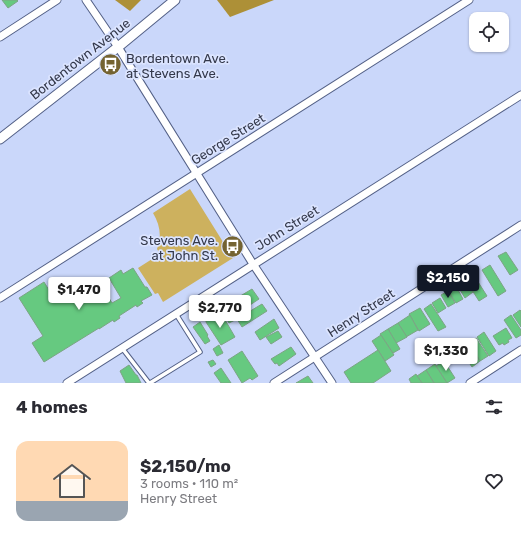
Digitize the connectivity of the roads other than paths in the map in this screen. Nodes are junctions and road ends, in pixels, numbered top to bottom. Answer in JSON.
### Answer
{"nodes":[{"id":1,"x":57,"y":0,"type":"edge"},
{"id":2,"x":86,"y":0,"type":"edge"},
{"id":3,"x":175,"y":0,"type":"edge"},
{"id":4,"x":469,"y":0,"type":"edge"},
{"id":5,"x":0,"y":37,"type":"edge"},
{"id":6,"x":118,"y":47,"type":"junction"},
{"id":7,"x":521,"y":95,"type":"edge"},
{"id":8,"x":0,"y":139,"type":"edge"},
{"id":9,"x":196,"y":174,"type":"junction"},
{"id":10,"x":521,"y":225,"type":"edge"},
{"id":11,"x":253,"y":264,"type":"junction"},
{"id":12,"x":0,"y":298,"type":"edge"},
{"id":13,"x":176,"y":314,"type":"junction"},
{"id":14,"x":122,"y":348,"type":"junction"},
{"id":15,"x":521,"y":350,"type":"edge"},
{"id":16,"x":315,"y":357,"type":"junction"},
{"id":17,"x":67,"y":383,"type":"edge"},
{"id":18,"x":150,"y":383,"type":"edge"},
{"id":19,"x":274,"y":383,"type":"edge"},
{"id":20,"x":332,"y":383,"type":"edge"},
{"id":21,"x":470,"y":383,"type":"edge"}],
"edges":[{"from":1,"to":5,"type":"street"},
{"from":2,"to":6,"type":"street"},
{"from":3,"to":6,"type":"street","name":"Bordentown Avenue"},
{"from":4,"to":9,"type":"street","name":"George Street"},
{"from":6,"to":8,"type":"street","name":"Bordentown Avenue"},
{"from":6,"to":9,"type":"street"},
{"from":7,"to":11,"type":"street","name":"John Street"},
{"from":9,"to":11,"type":"street"},
{"from":9,"to":12,"type":"street","name":"George Street"},
{"from":10,"to":16,"type":"street","name":"Henry Street"},
{"from":11,"to":13,"type":"street","name":"John Street"},
{"from":11,"to":16,"type":"street"},
{"from":13,"to":14,"type":"street","name":"John Street"},
{"from":13,"to":18,"type":"lane"},
{"from":14,"to":17,"type":"street","name":"John Street"},
{"from":14,"to":18,"type":"lane"},
{"from":15,"to":21,"type":"street"},
{"from":16,"to":19,"type":"street","name":"Henry Street"},
{"from":16,"to":20,"type":"street"}]}
